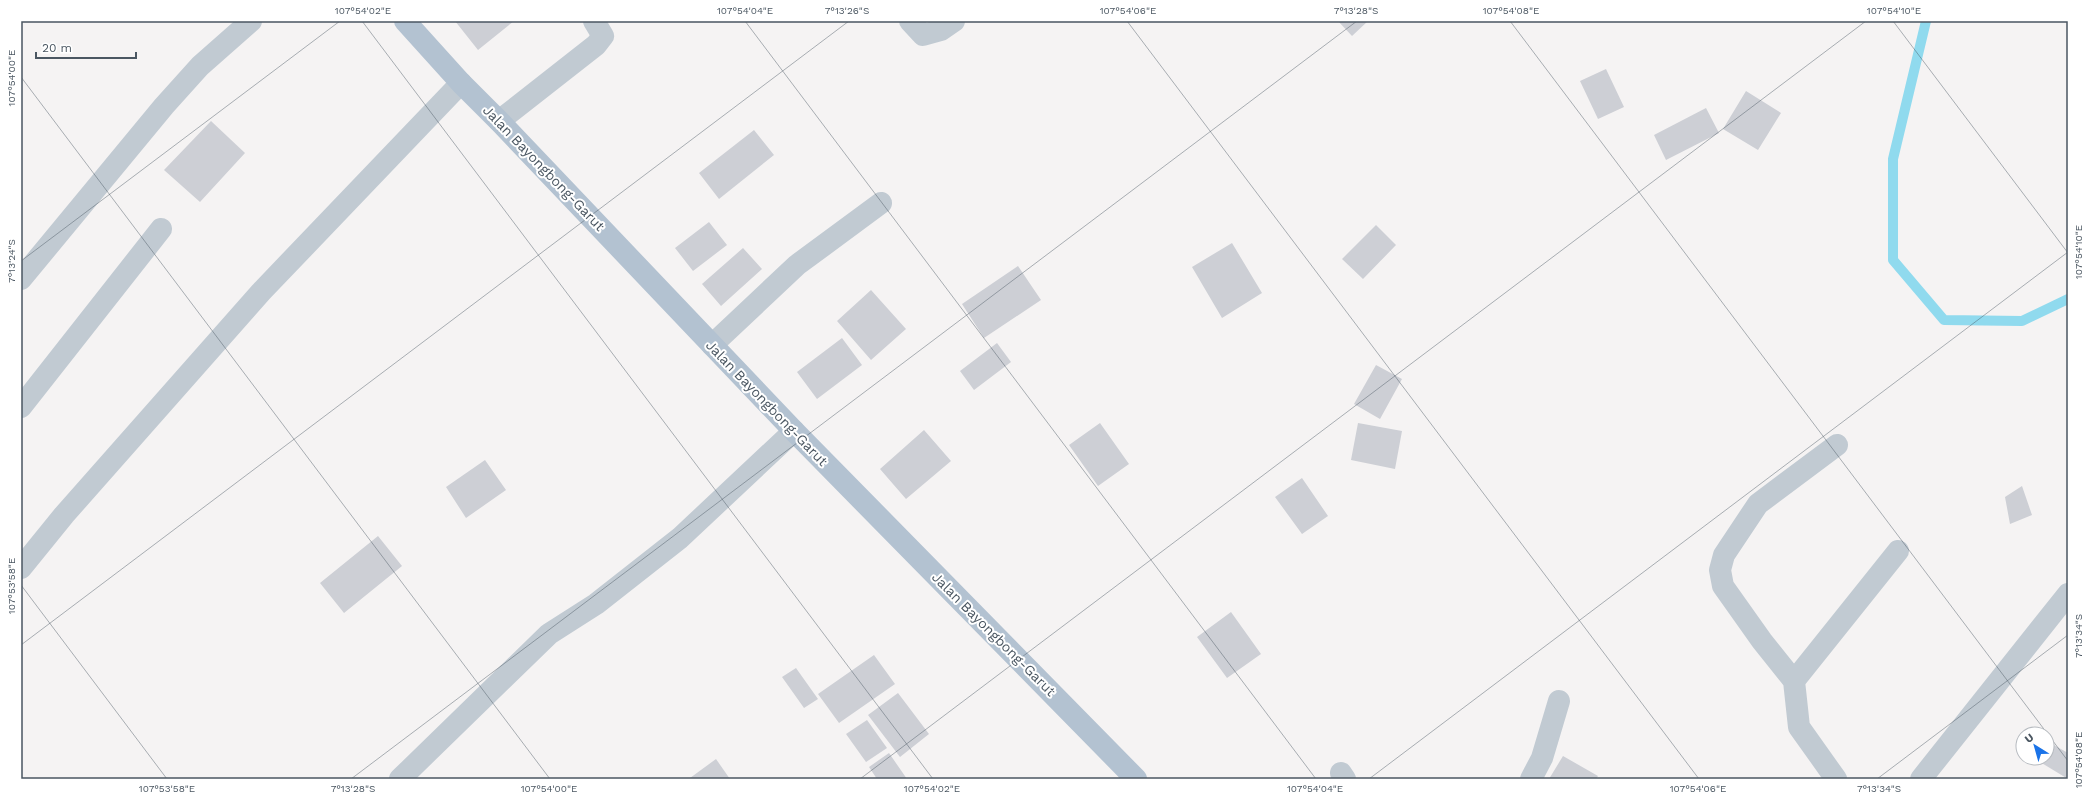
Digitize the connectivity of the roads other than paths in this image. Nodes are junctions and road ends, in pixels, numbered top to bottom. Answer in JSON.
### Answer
{"nodes":[{"id":1,"x":251,"y":21,"type":"edge"},
{"id":2,"x":404,"y":21,"type":"edge"},
{"id":3,"x":594,"y":21,"type":"edge"},
{"id":4,"x":910,"y":21,"type":"edge"},
{"id":5,"x":954,"y":21,"type":"edge"},
{"id":6,"x":461,"y":84,"type":"junction"},
{"id":7,"x":499,"y":121,"type":"junction"},
{"id":8,"x":881,"y":202,"type":"dead end"},
{"id":9,"x":161,"y":230,"type":"dead end"},
{"id":10,"x":21,"y":279,"type":"edge"},
{"id":11,"x":712,"y":345,"type":"junction"},
{"id":12,"x":21,"y":407,"type":"edge"},
{"id":13,"x":794,"y":431,"type":"junction"},
{"id":14,"x":1837,"y":445,"type":"dead end"},
{"id":15,"x":1898,"y":551,"type":"dead end"},
{"id":16,"x":21,"y":568,"type":"edge"},
{"id":17,"x":2068,"y":594,"type":"edge"},
{"id":18,"x":1794,"y":681,"type":"junction"},
{"id":19,"x":1560,"y":701,"type":"dead end"},
{"id":20,"x":400,"y":779,"type":"edge"},
{"id":21,"x":1136,"y":779,"type":"edge"},
{"id":22,"x":1531,"y":779,"type":"edge"},
{"id":23,"x":1836,"y":779,"type":"edge"},
{"id":24,"x":1921,"y":779,"type":"edge"}],
"edges":[{"from":1,"to":10,"type":"street"},
{"from":2,"to":6,"type":"main road","name":"Jalan Bayongbong-Garut"},
{"from":3,"to":7,"type":"street"},
{"from":4,"to":5,"type":"street"},
{"from":6,"to":7,"type":"main road","name":"Jalan Bayongbong-Garut"},
{"from":6,"to":16,"type":"street"},
{"from":7,"to":11,"type":"main road","name":"Jalan Bayongbong-Garut"},
{"from":8,"to":11,"type":"street"},
{"from":9,"to":12,"type":"street"},
{"from":11,"to":13,"type":"main road","name":"Jalan Bayongbong-Garut"},
{"from":13,"to":20,"type":"street"},
{"from":13,"to":21,"type":"main road","name":"Jalan Bayongbong-Garut"},
{"from":14,"to":18,"type":"street"},
{"from":15,"to":18,"type":"street"},
{"from":17,"to":24,"type":"street"},
{"from":18,"to":23,"type":"street"},
{"from":19,"to":22,"type":"street"}]}
